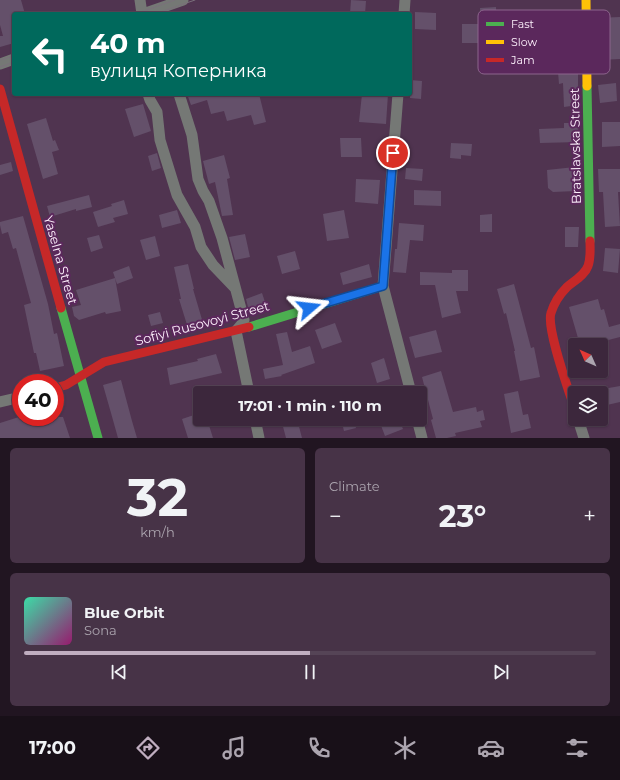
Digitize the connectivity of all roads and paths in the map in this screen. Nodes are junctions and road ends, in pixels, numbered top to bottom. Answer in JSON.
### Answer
{"nodes":[{"id":1,"x":140,"y":0,"type":"edge"},
{"id":2,"x":183,"y":0,"type":"edge"},
{"id":3,"x":405,"y":0,"type":"edge"},
{"id":4,"x":586,"y":0,"type":"edge"},
{"id":5,"x":586,"y":10,"type":"edge"},
{"id":6,"x":143,"y":12,"type":"edge"},
{"id":7,"x":149,"y":12,"type":"edge"},
{"id":8,"x":404,"y":12,"type":"edge"},
{"id":9,"x":12,"y":60,"type":"edge"},
{"id":10,"x":0,"y":64,"type":"edge"},
{"id":11,"x":587,"y":74,"type":"edge"},
{"id":12,"x":0,"y":89,"type":"edge"},
{"id":13,"x":149,"y":96,"type":"edge"},
{"id":14,"x":180,"y":96,"type":"edge"},
{"id":15,"x":398,"y":96,"type":"edge"},
{"id":16,"x":383,"y":286,"type":"junction"},
{"id":17,"x":236,"y":289,"type":"junction"},
{"id":18,"x":236,"y":331,"type":"junction"},
{"id":19,"x":80,"y":376,"type":"junction"},
{"id":20,"x":64,"y":386,"type":"edge"},
{"id":21,"x":248,"y":386,"type":"edge"},
{"id":22,"x":409,"y":386,"type":"edge"},
{"id":23,"x":568,"y":387,"type":"edge"},
{"id":24,"x":12,"y":399,"type":"edge"},
{"id":25,"x":0,"y":402,"type":"edge"},
{"id":26,"x":256,"y":426,"type":"edge"},
{"id":27,"x":419,"y":426,"type":"edge"},
{"id":28,"x":580,"y":426,"type":"edge"},
{"id":29,"x":98,"y":438,"type":"edge"},
{"id":30,"x":259,"y":438,"type":"edge"},
{"id":31,"x":422,"y":438,"type":"edge"},
{"id":32,"x":584,"y":438,"type":"edge"}],
"edges":[{"from":1,"to":6,"type":"street"},
{"from":2,"to":7,"type":"street"},
{"from":3,"to":8,"type":"street"},
{"from":4,"to":5,"type":"street","name":"Bratslavska Street"},
{"from":9,"to":10,"type":"street"},
{"from":11,"to":23,"type":"street","name":"Bratslavska Street"},
{"from":12,"to":19,"type":"street","name":"Yaselna Street"},
{"from":13,"to":17,"type":"street"},
{"from":14,"to":17,"type":"street"},
{"from":15,"to":16,"type":"street"},
{"from":16,"to":18,"type":"street","name":"Sofiyi Rusovoyi Street"},
{"from":16,"to":22,"type":"street"},
{"from":17,"to":18,"type":"street"},
{"from":18,"to":19,"type":"street","name":"Sofiyi Rusovoyi Street"},
{"from":18,"to":21,"type":"street"},
{"from":19,"to":20,"type":"street","name":"Sofiyi Rusovoyi Street"},
{"from":19,"to":29,"type":"street","name":"Yaselna Street"},
{"from":24,"to":25,"type":"street"},
{"from":26,"to":30,"type":"street"},
{"from":27,"to":31,"type":"street"},
{"from":28,"to":32,"type":"street"}]}
